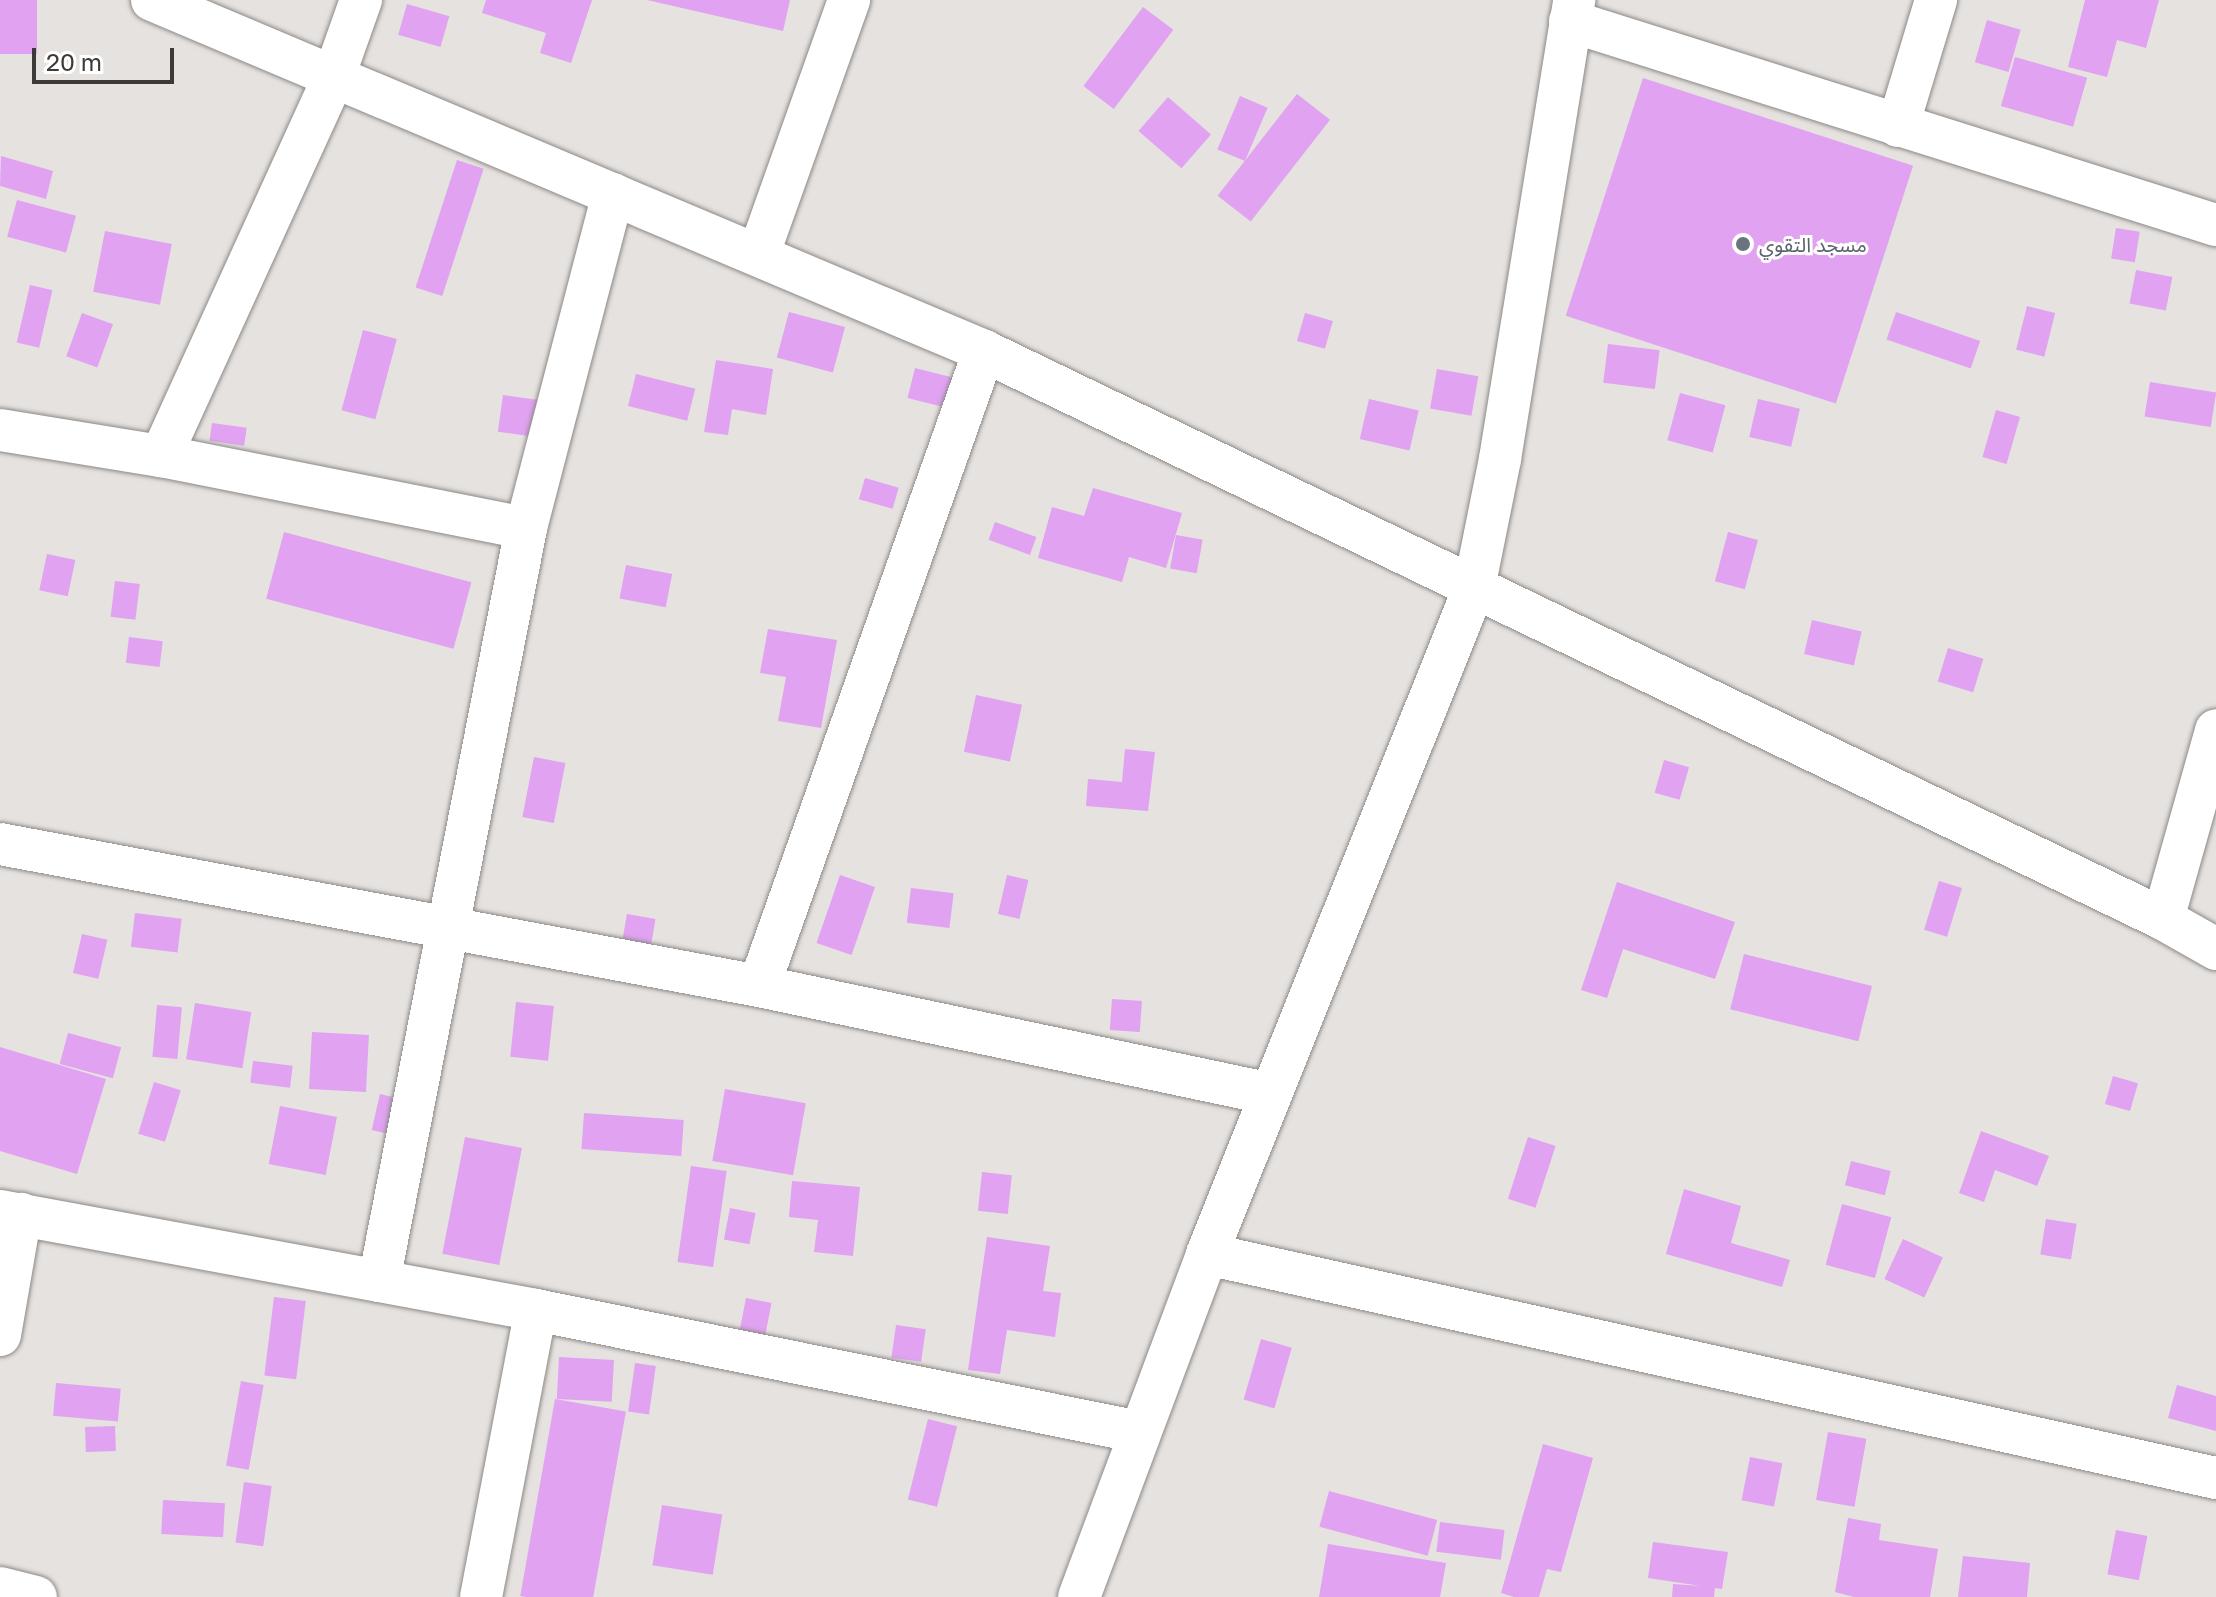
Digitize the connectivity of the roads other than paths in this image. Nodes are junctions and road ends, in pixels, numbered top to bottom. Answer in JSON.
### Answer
{"nodes":[{"id":1,"x":152,"y":0,"type":"edge"},
{"id":2,"x":361,"y":0,"type":"edge"},
{"id":3,"x":849,"y":0,"type":"edge"},
{"id":4,"x":1936,"y":0,"type":"edge"},
{"id":5,"x":1572,"y":10,"type":"edge"},
{"id":6,"x":333,"y":79,"type":"junction"},
{"id":7,"x":1898,"y":126,"type":"junction"},
{"id":8,"x":613,"y":194,"type":"junction"},
{"id":9,"x":2216,"y":225,"type":"edge"},
{"id":10,"x":759,"y":253,"type":"junction"},
{"id":11,"x":984,"y":351,"type":"junction"},
{"id":12,"x":0,"y":430,"type":"edge"},
{"id":13,"x":161,"y":456,"type":"junction"},
{"id":14,"x":526,"y":528,"type":"junction"},
{"id":15,"x":1474,"y":588,"type":"junction"},
{"id":16,"x":2216,"y":730,"type":"edge"},
{"id":17,"x":0,"y":844,"type":"edge"},
{"id":18,"x":2163,"y":919,"type":"junction"},
{"id":19,"x":452,"y":929,"type":"junction"},
{"id":20,"x":2216,"y":949,"type":"edge"},
{"id":21,"x":759,"y":986,"type":"junction"},
{"id":22,"x":1271,"y":1094,"type":"junction"},
{"id":23,"x":10,"y":1213,"type":"edge"},
{"id":24,"x":1207,"y":1254,"type":"junction"},
{"id":25,"x":379,"y":1281,"type":"junction"},
{"id":26,"x":536,"y":1310,"type":"junction"},
{"id":27,"x":0,"y":1335,"type":"edge"},
{"id":28,"x":1139,"y":1432,"type":"junction"},
{"id":29,"x":2216,"y":1478,"type":"edge"},
{"id":30,"x":0,"y":1588,"type":"edge"},
{"id":31,"x":36,"y":1597,"type":"edge"},
{"id":32,"x":481,"y":1597,"type":"edge"},
{"id":33,"x":1079,"y":1597,"type":"edge"}],
"edges":[{"from":1,"to":6,"type":"street"},
{"from":2,"to":6,"type":"street"},
{"from":3,"to":10,"type":"street"},
{"from":4,"to":7,"type":"street"},
{"from":5,"to":7,"type":"street"},
{"from":5,"to":15,"type":"street"},
{"from":6,"to":8,"type":"street"},
{"from":6,"to":13,"type":"street"},
{"from":7,"to":9,"type":"street"},
{"from":8,"to":10,"type":"street"},
{"from":8,"to":14,"type":"street"},
{"from":10,"to":11,"type":"street"},
{"from":11,"to":15,"type":"street"},
{"from":11,"to":21,"type":"street"},
{"from":12,"to":13,"type":"street"},
{"from":13,"to":14,"type":"street"},
{"from":14,"to":19,"type":"street"},
{"from":15,"to":18,"type":"street"},
{"from":15,"to":22,"type":"street"},
{"from":16,"to":18,"type":"street"},
{"from":17,"to":19,"type":"street"},
{"from":18,"to":20,"type":"street"},
{"from":19,"to":21,"type":"street"},
{"from":19,"to":25,"type":"street"},
{"from":21,"to":22,"type":"street"},
{"from":22,"to":24,"type":"street"},
{"from":23,"to":25,"type":"street"},
{"from":23,"to":27,"type":"street"},
{"from":24,"to":28,"type":"street"},
{"from":24,"to":29,"type":"street"},
{"from":25,"to":26,"type":"street"},
{"from":26,"to":28,"type":"street"},
{"from":26,"to":32,"type":"street"},
{"from":28,"to":33,"type":"street"},
{"from":30,"to":31,"type":"street"}]}
